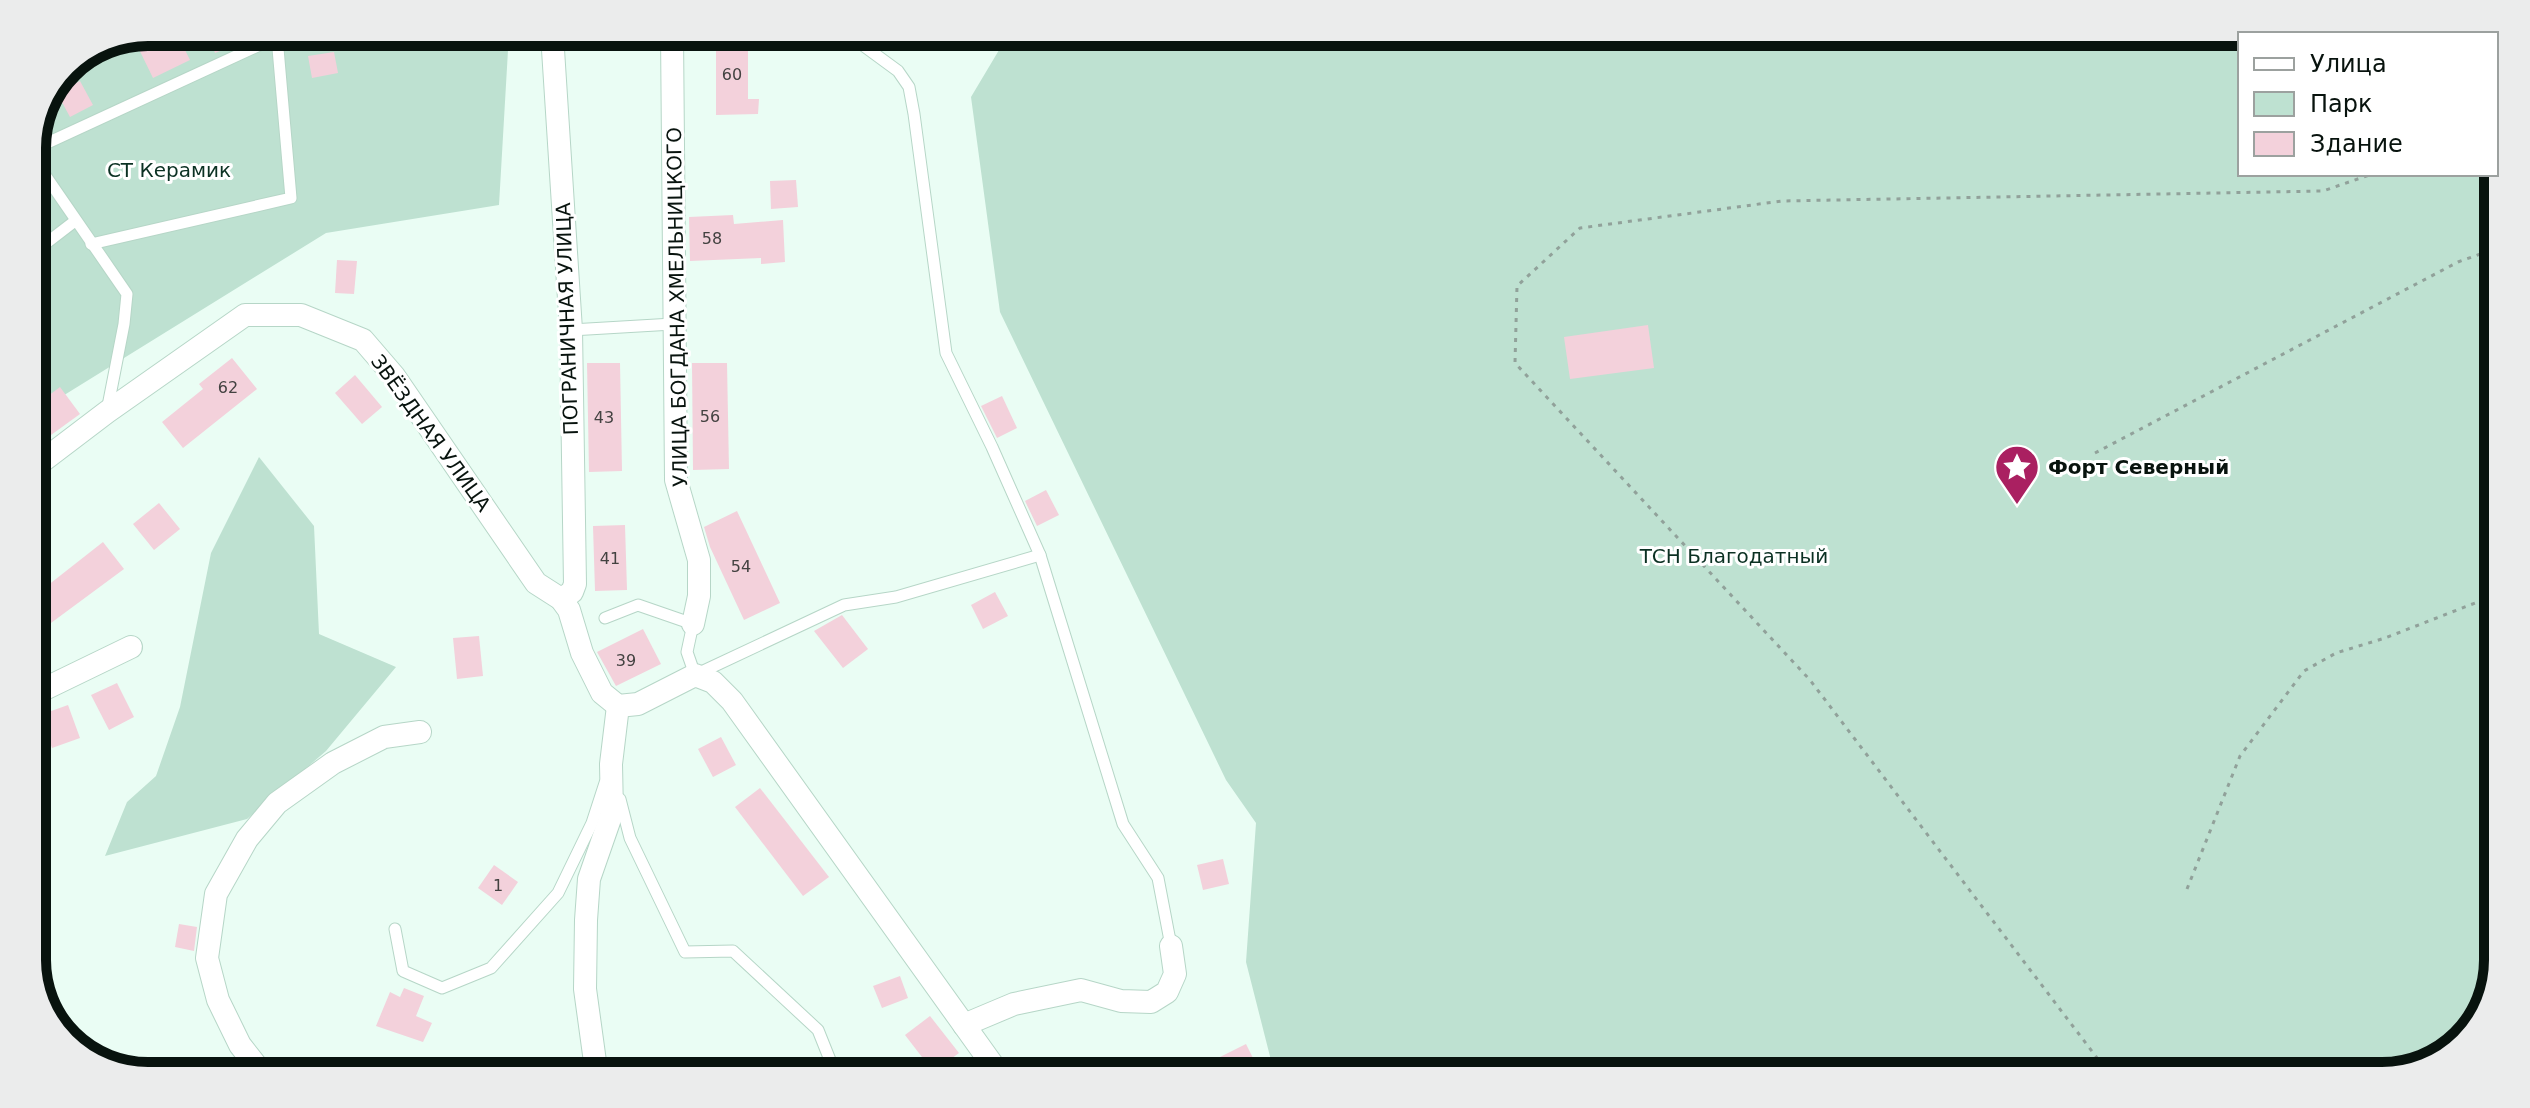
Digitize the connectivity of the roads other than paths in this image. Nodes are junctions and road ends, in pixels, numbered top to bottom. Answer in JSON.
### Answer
{"nodes":[{"id":1,"x":258,"y":46,"type":"edge"},
{"id":2,"x":278,"y":46,"type":"edge"},
{"id":3,"x":553,"y":46,"type":"edge"},
{"id":4,"x":672,"y":46,"type":"edge"},
{"id":5,"x":864,"y":46,"type":"edge"},
{"id":6,"x":46,"y":146,"type":"edge"},
{"id":7,"x":46,"y":175,"type":"edge"},
{"id":8,"x":75,"y":221,"type":"junction"},
{"id":9,"x":46,"y":243,"type":"edge"},
{"id":10,"x":91,"y":244,"type":"junction"},
{"id":11,"x":673,"y":324,"type":"junction"},
{"id":12,"x":571,"y":330,"type":"junction"},
{"id":13,"x":107,"y":412,"type":"junction"},
{"id":14,"x":46,"y":458,"type":"edge"},
{"id":15,"x":1040,"y":555,"type":"junction"},
{"id":16,"x":561,"y":599,"type":"junction"},
{"id":17,"x":605,"y":618,"type":"dead end"},
{"id":18,"x":693,"y":624,"type":"junction"},
{"id":19,"x":131,"y":647,"type":"dead end"},
{"id":20,"x":695,"y":675,"type":"junction"},
{"id":21,"x":46,"y":688,"type":"edge"},
{"id":22,"x":618,"y":706,"type":"junction"},
{"id":23,"x":420,"y":732,"type":"dead end"},
{"id":24,"x":611,"y":764,"type":"junction"},
{"id":25,"x":395,"y":929,"type":"dead end"},
{"id":26,"x":1171,"y":946,"type":"joint"},
{"id":27,"x":964,"y":1025,"type":"junction"},
{"id":28,"x":253,"y":1062,"type":"edge"},
{"id":29,"x":595,"y":1062,"type":"edge"},
{"id":30,"x":831,"y":1062,"type":"edge"},
{"id":31,"x":991,"y":1062,"type":"edge"}],
"edges":[{"from":1,"to":6,"type":"lane"},
{"from":2,"to":10,"type":"lane"},
{"from":3,"to":12,"type":"street","name":"ПОГРАНИЧНАЯ УЛИЦА"},
{"from":4,"to":11,"type":"street","name":"УЛИЦА БОГДАНА ХМЕЛЬНИЦКОГО"},
{"from":5,"to":15,"type":"lane"},
{"from":7,"to":8,"type":"lane"},
{"from":8,"to":9,"type":"lane"},
{"from":8,"to":10,"type":"lane"},
{"from":10,"to":13,"type":"lane"},
{"from":11,"to":12,"type":"lane"},
{"from":11,"to":18,"type":"street","name":"УЛИЦА БОГДАНА ХМЕЛЬНИЦКОГО"},
{"from":12,"to":16,"type":"street","name":"ПОГРАНИЧНАЯ УЛИЦА"},
{"from":13,"to":14,"type":"street","name":"ЗВЁЗДНАЯ УЛИЦА"},
{"from":13,"to":16,"type":"street","name":"ЗВЁЗДНАЯ УЛИЦА"},
{"from":15,"to":20,"type":"lane"},
{"from":15,"to":26,"type":"lane"},
{"from":16,"to":22,"type":"street"},
{"from":17,"to":18,"type":"lane"},
{"from":18,"to":20,"type":"lane"},
{"from":19,"to":21,"type":"street"},
{"from":20,"to":22,"type":"street"},
{"from":20,"to":27,"type":"street"},
{"from":22,"to":24,"type":"street"},
{"from":23,"to":28,"type":"street"},
{"from":24,"to":25,"type":"lane"},
{"from":24,"to":29,"type":"street"},
{"from":24,"to":30,"type":"lane"},
{"from":26,"to":27,"type":"street"},
{"from":27,"to":31,"type":"street"}]}
